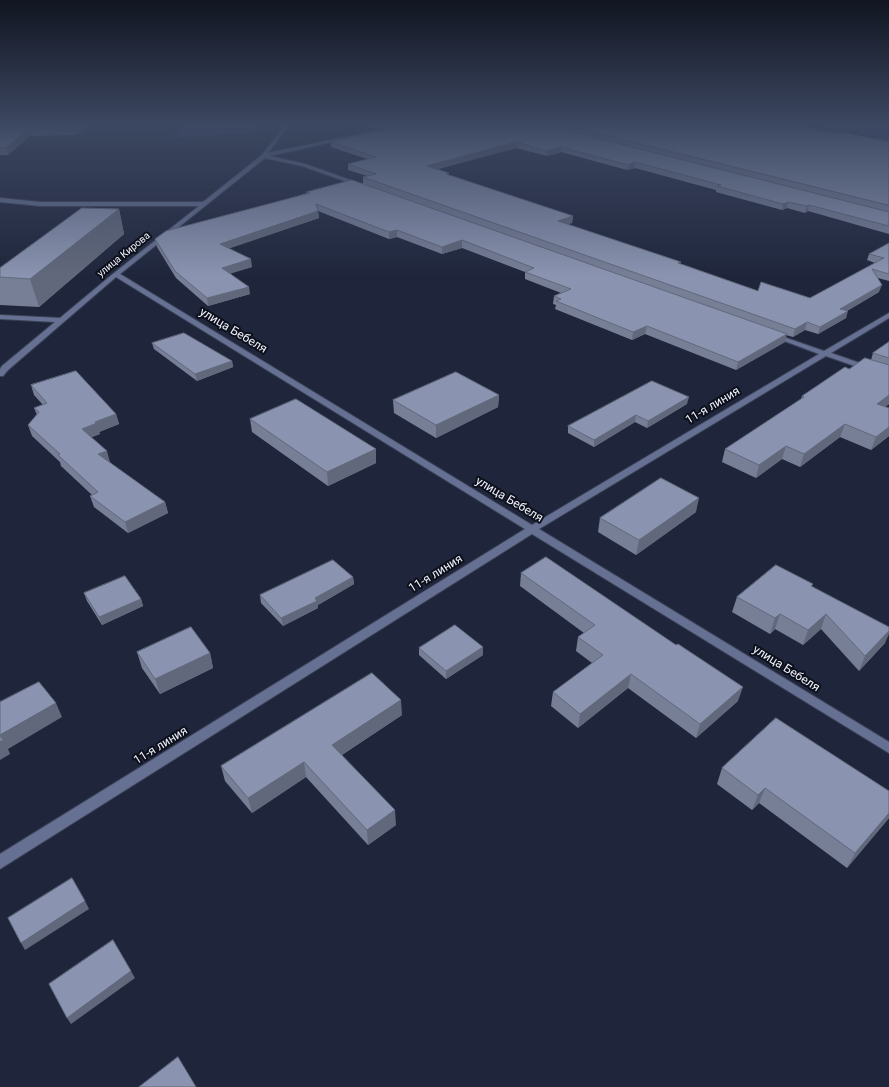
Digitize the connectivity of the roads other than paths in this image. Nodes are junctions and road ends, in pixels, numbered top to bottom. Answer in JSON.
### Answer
{"nodes":[{"id":1,"x":241,"y":175,"type":"edge"},
{"id":2,"x":330,"y":175,"type":"edge"},
{"id":3,"x":363,"y":187,"type":"edge"},
{"id":4,"x":0,"y":200,"type":"edge"},
{"id":5,"x":89,"y":203,"type":"junction"},
{"id":6,"x":204,"y":204,"type":"junction"},
{"id":7,"x":77,"y":212,"type":"edge"},
{"id":8,"x":116,"y":274,"type":"junction"},
{"id":9,"x":889,"y":315,"type":"edge"},
{"id":10,"x":0,"y":317,"type":"edge"},
{"id":11,"x":62,"y":320,"type":"junction"},
{"id":12,"x":766,"y":332,"type":"edge"},
{"id":13,"x":826,"y":354,"type":"junction"},
{"id":14,"x":2,"y":370,"type":"edge"},
{"id":15,"x":889,"y":376,"type":"edge"},
{"id":16,"x":532,"y":529,"type":"junction"},
{"id":17,"x":889,"y":748,"type":"edge"},
{"id":18,"x":0,"y":862,"type":"edge"}],
"edges":[{"from":1,"to":6,"type":"street","name":"улица Кирова"},
{"from":2,"to":3,"type":"street"},
{"from":4,"to":5,"type":"street"},
{"from":5,"to":6,"type":"street"},
{"from":5,"to":7,"type":"street"},
{"from":6,"to":8,"type":"street","name":"улица Кирова"},
{"from":8,"to":11,"type":"street","name":"улица Кирова"},
{"from":8,"to":16,"type":"street","name":"улица Бебеля"},
{"from":9,"to":13,"type":"street","name":"11-я линия"},
{"from":10,"to":11,"type":"street"},
{"from":11,"to":14,"type":"street","name":"улица Кирова"},
{"from":12,"to":13,"type":"street"},
{"from":13,"to":15,"type":"street"},
{"from":13,"to":16,"type":"street","name":"11-я линия"},
{"from":16,"to":17,"type":"street","name":"улица Бебеля"},
{"from":16,"to":18,"type":"street","name":"11-я линия"}]}
